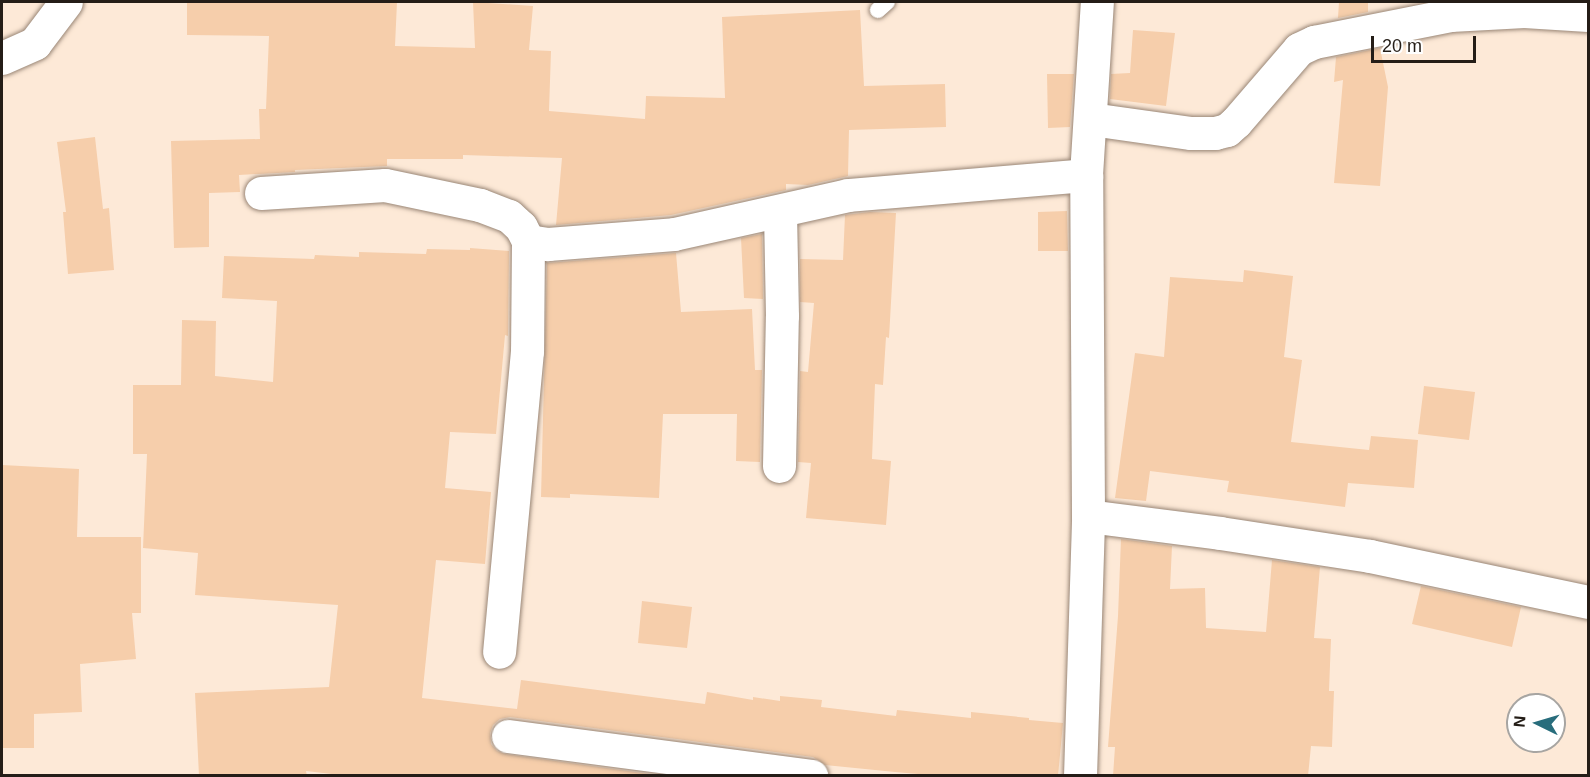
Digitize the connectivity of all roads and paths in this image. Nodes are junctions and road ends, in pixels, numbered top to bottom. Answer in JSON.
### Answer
{"nodes":[{"id":1,"x":66,"y":2,"type":"edge"},
{"id":2,"x":1097,"y":2,"type":"edge"},
{"id":3,"x":1588,"y":15,"type":"edge"},
{"id":4,"x":2,"y":58,"type":"edge"},
{"id":5,"x":1090,"y":120,"type":"junction"},
{"id":6,"x":1086,"y":174,"type":"junction"},
{"id":7,"x":261,"y":192,"type":"dead end"},
{"id":8,"x":780,"y":212,"type":"junction"},
{"id":9,"x":528,"y":241,"type":"junction"},
{"id":10,"x":779,"y":466,"type":"dead end"},
{"id":11,"x":1088,"y":516,"type":"junction"},
{"id":12,"x":1588,"y":602,"type":"edge"},
{"id":13,"x":499,"y":652,"type":"dead end"},
{"id":14,"x":508,"y":736,"type":"dead end"},
{"id":15,"x":811,"y":776,"type":"edge"},
{"id":16,"x":1080,"y":776,"type":"edge"}],
"edges":[{"from":1,"to":4,"type":"street"},
{"from":2,"to":5,"type":"street"},
{"from":3,"to":5,"type":"street"},
{"from":5,"to":6,"type":"street"},
{"from":6,"to":8,"type":"street"},
{"from":6,"to":11,"type":"street"},
{"from":7,"to":9,"type":"street"},
{"from":8,"to":9,"type":"street"},
{"from":8,"to":10,"type":"street"},
{"from":9,"to":13,"type":"street"},
{"from":11,"to":12,"type":"street"},
{"from":11,"to":16,"type":"street"},
{"from":14,"to":15,"type":"street"}]}
